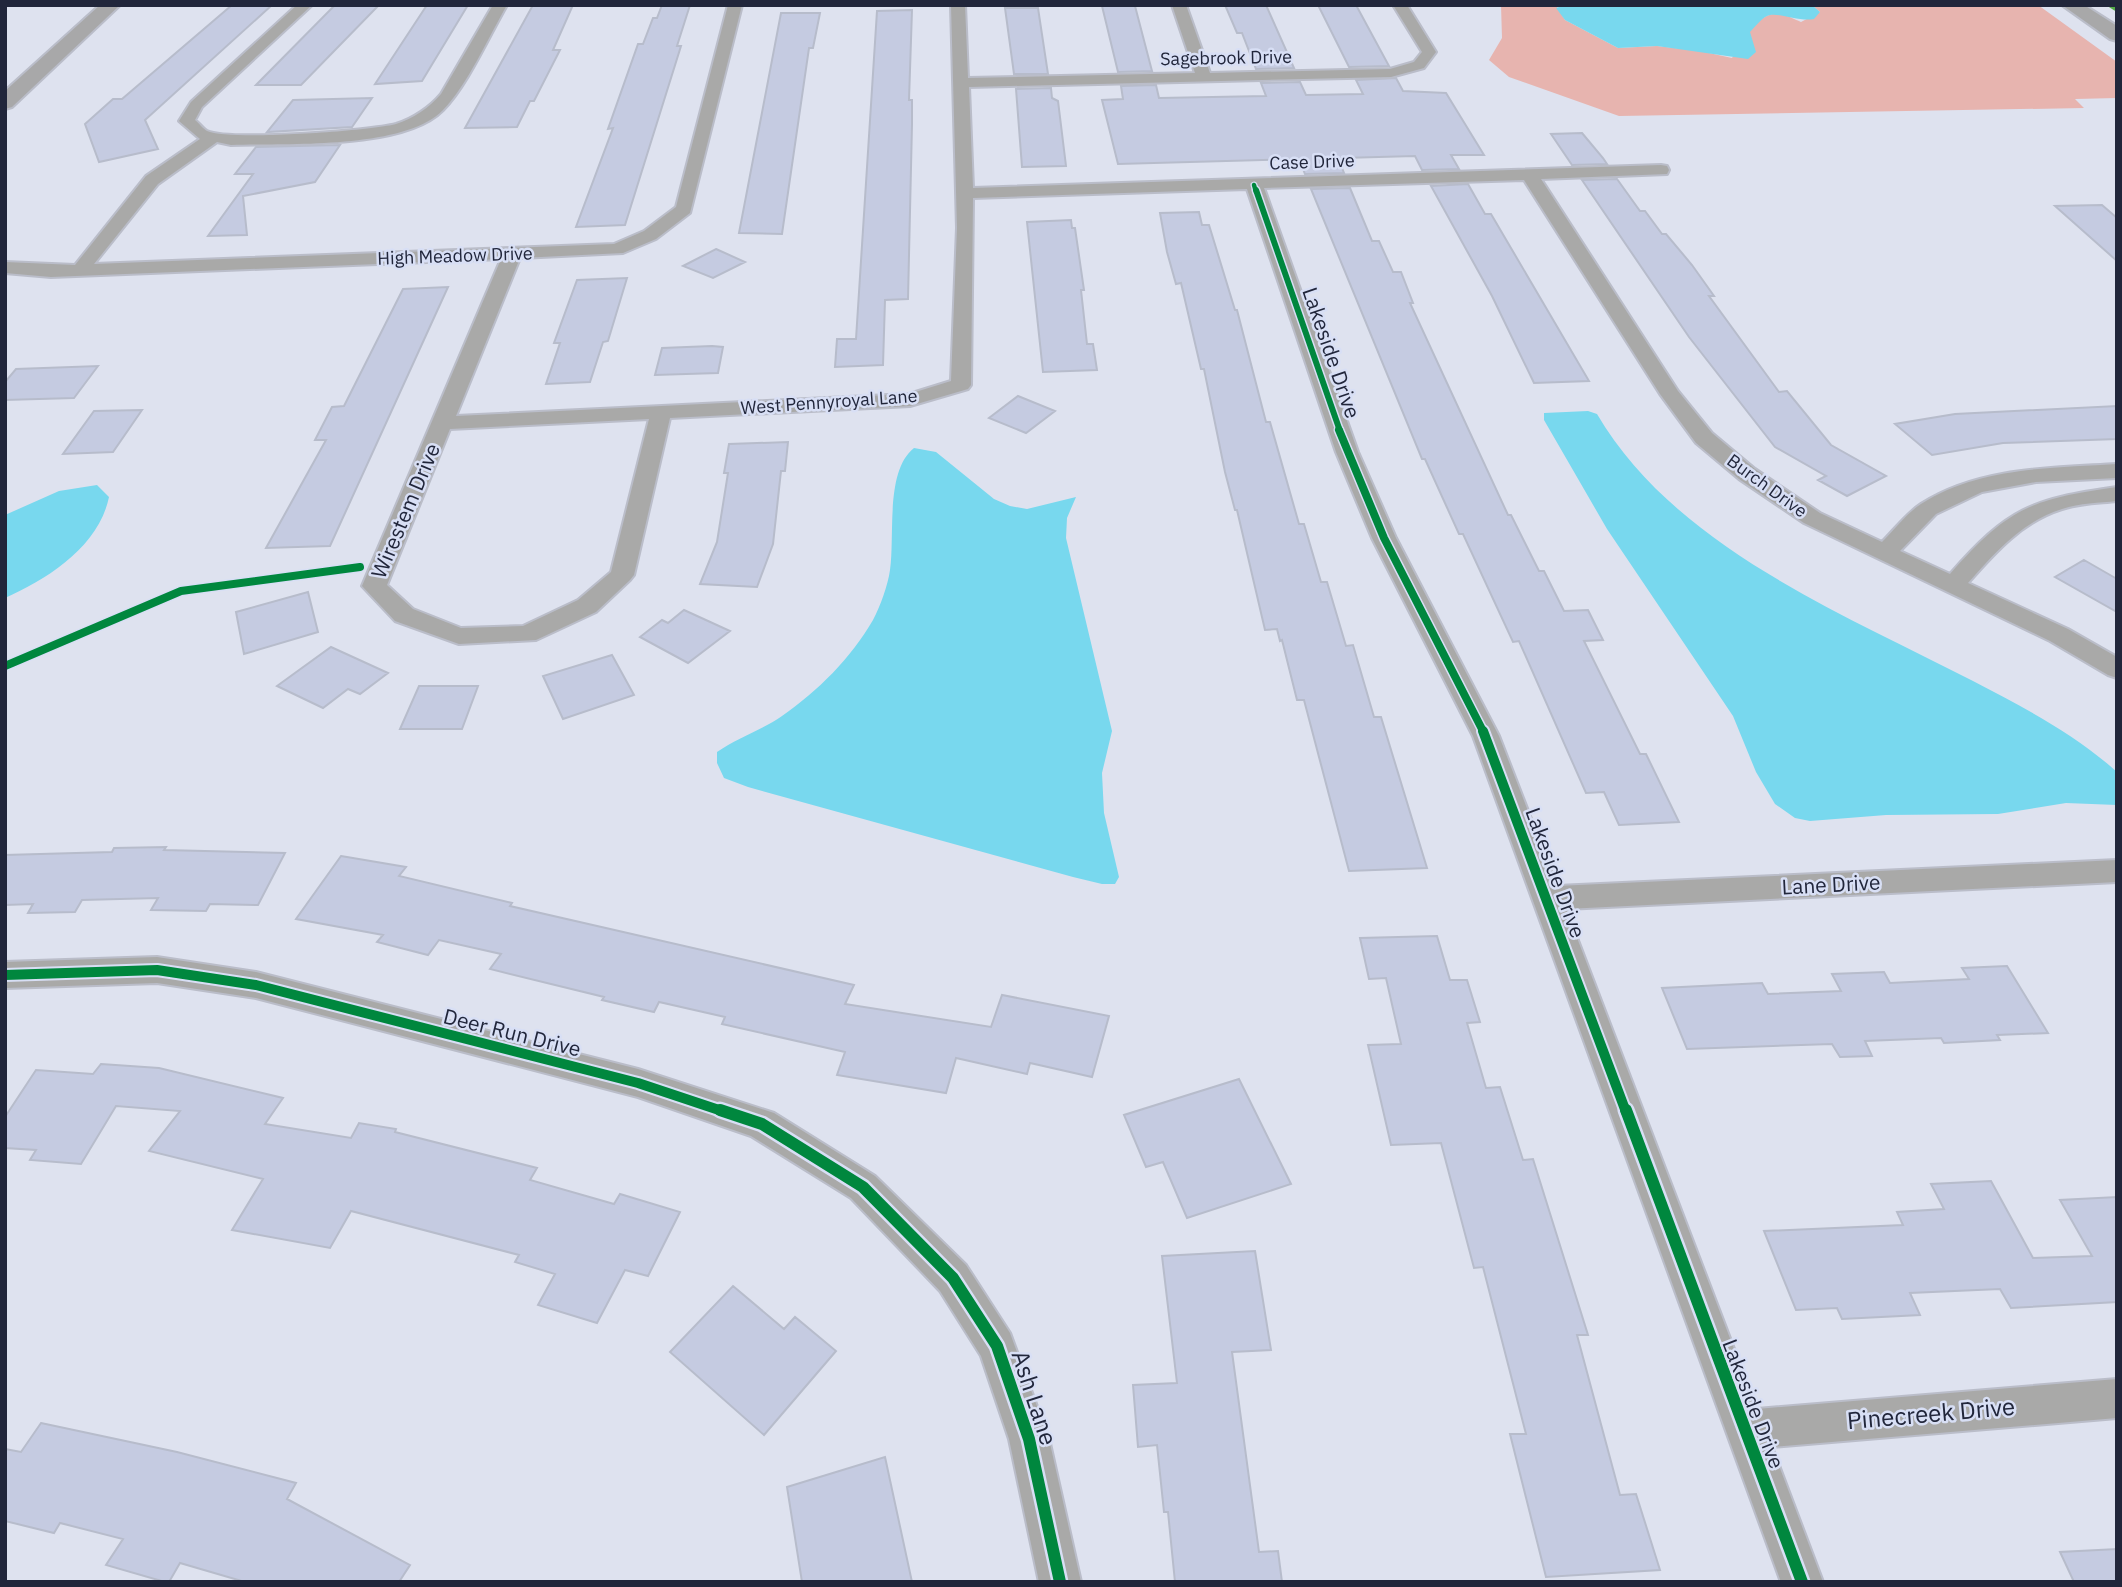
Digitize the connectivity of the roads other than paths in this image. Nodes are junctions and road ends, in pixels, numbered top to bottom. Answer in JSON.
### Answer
{"nodes":[{"id":1,"x":111,"y":5,"type":"edge"},
{"id":2,"x":305,"y":5,"type":"edge"},
{"id":3,"x":500,"y":5,"type":"edge"},
{"id":4,"x":736,"y":5,"type":"edge"},
{"id":5,"x":958,"y":5,"type":"edge"},
{"id":6,"x":1179,"y":5,"type":"edge"},
{"id":7,"x":1401,"y":5,"type":"edge"},
{"id":8,"x":2071,"y":5,"type":"edge"},
{"id":9,"x":2117,"y":35,"type":"edge"},
{"id":10,"x":1204,"y":78,"type":"junction"},
{"id":11,"x":961,"y":83,"type":"junction"},
{"id":12,"x":5,"y":103,"type":"edge"},
{"id":13,"x":222,"y":139,"type":"junction"},
{"id":14,"x":1661,"y":170,"type":"dead end"},
{"id":15,"x":1529,"y":174,"type":"junction"},
{"id":16,"x":1254,"y":185,"type":"junction"},
{"id":17,"x":965,"y":193,"type":"junction"},
{"id":18,"x":144,"y":218,"type":"dead end"},
{"id":19,"x":123,"y":249,"type":"dead end"},
{"id":20,"x":513,"y":253,"type":"junction"},
{"id":21,"x":5,"y":268,"type":"edge"},
{"id":22,"x":109,"y":269,"type":"junction"},
{"id":23,"x":79,"y":270,"type":"junction"},
{"id":24,"x":660,"y":412,"type":"junction"},
{"id":25,"x":443,"y":422,"type":"junction"},
{"id":26,"x":2117,"y":471,"type":"edge"},
{"id":27,"x":2117,"y":494,"type":"edge"},
{"id":28,"x":1885,"y":553,"type":"junction"},
{"id":29,"x":1952,"y":586,"type":"junction"},
{"id":30,"x":2117,"y":670,"type":"edge"},
{"id":31,"x":2117,"y":871,"type":"edge"},
{"id":32,"x":1545,"y":898,"type":"junction"},
{"id":33,"x":5,"y":975,"type":"edge"},
{"id":34,"x":953,"y":1278,"type":"joint"},
{"id":35,"x":2117,"y":1398,"type":"edge"},
{"id":36,"x":1744,"y":1430,"type":"junction"},
{"id":37,"x":1060,"y":1582,"type":"edge"},
{"id":38,"x":1802,"y":1582,"type":"edge"}],
"edges":[{"from":1,"to":12,"type":"street"},
{"from":2,"to":13,"type":"street"},
{"from":3,"to":13,"type":"street"},
{"from":4,"to":20,"type":"street","name":"High Meadow Drive"},
{"from":5,"to":11,"type":"street","name":"West Pennyroyal Lane"},
{"from":6,"to":10,"type":"street"},
{"from":7,"to":10,"type":"street","name":"Sagebrook Drive"},
{"from":8,"to":9,"type":"street"},
{"from":10,"to":11,"type":"street","name":"Sagebrook Drive"},
{"from":11,"to":17,"type":"street","name":"West Pennyroyal Lane"},
{"from":13,"to":18,"type":"street"},
{"from":13,"to":23,"type":"street"},
{"from":14,"to":15,"type":"street","name":"Case Drive"},
{"from":15,"to":16,"type":"street","name":"Case Drive"},
{"from":15,"to":28,"type":"street","name":"Burch Drive"},
{"from":16,"to":17,"type":"street","name":"Case Drive"},
{"from":16,"to":32,"type":"street","name":"Lakeside Drive"},
{"from":17,"to":24,"type":"street","name":"West Pennyroyal Lane"},
{"from":19,"to":22,"type":"street"},
{"from":20,"to":22,"type":"street","name":"High Meadow Drive"},
{"from":20,"to":25,"type":"street","name":"Wirestem Drive"},
{"from":21,"to":23,"type":"street","name":"High Meadow Drive"},
{"from":22,"to":23,"type":"street","name":"High Meadow Drive"},
{"from":24,"to":25,"type":"street","name":"West Pennyroyal Lane"},
{"from":24,"to":25,"type":"street","name":"Wirestem Drive"},
{"from":26,"to":28,"type":"street"},
{"from":27,"to":29,"type":"street"},
{"from":28,"to":29,"type":"street","name":"Burch Drive"},
{"from":29,"to":30,"type":"street","name":"Burch Drive"},
{"from":31,"to":32,"type":"street","name":"Lane Drive"},
{"from":32,"to":36,"type":"street","name":"Lakeside Drive"},
{"from":33,"to":34,"type":"street","name":"Deer Run Drive"},
{"from":34,"to":37,"type":"street","name":"Ash Lane"},
{"from":35,"to":36,"type":"street","name":"Pinecreek Drive"},
{"from":36,"to":38,"type":"street","name":"Lakeside Drive"}]}
